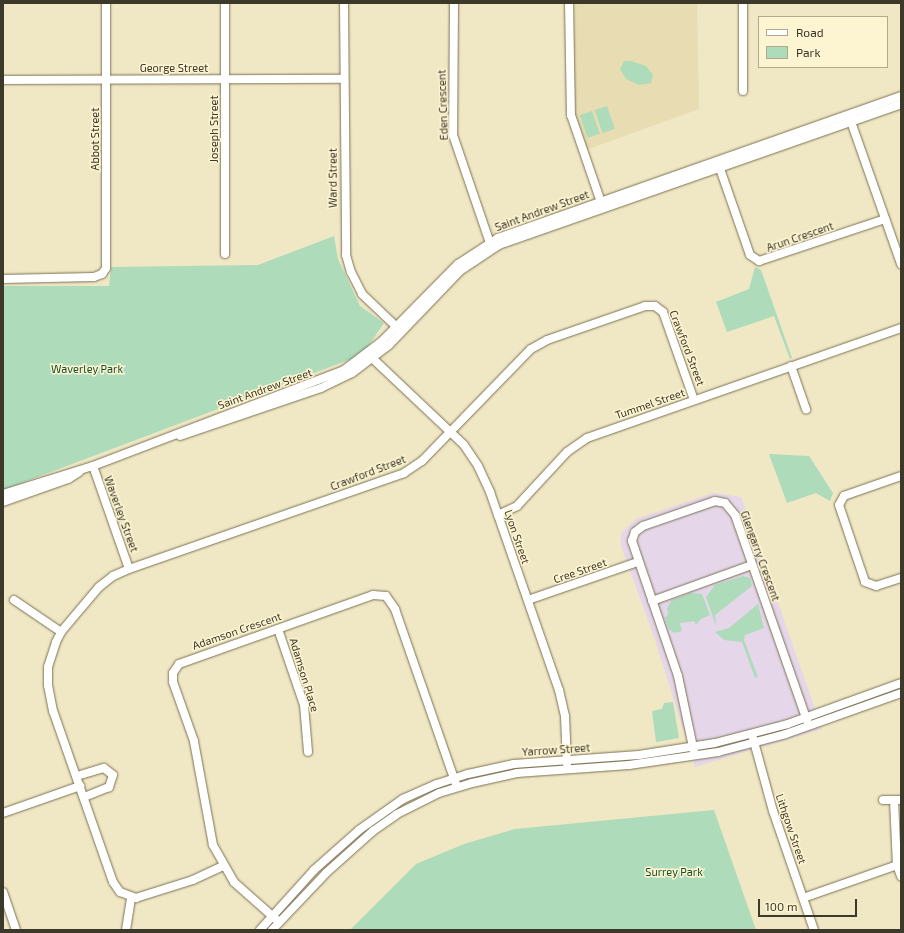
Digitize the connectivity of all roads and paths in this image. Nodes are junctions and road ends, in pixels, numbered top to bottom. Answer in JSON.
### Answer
{"nodes":[{"id":1,"x":106,"y":3,"type":"edge"},
{"id":2,"x":225,"y":3,"type":"edge"},
{"id":3,"x":344,"y":3,"type":"edge"},
{"id":4,"x":454,"y":3,"type":"edge"},
{"id":5,"x":569,"y":3,"type":"edge"},
{"id":6,"x":743,"y":3,"type":"edge"},
{"id":7,"x":225,"y":79,"type":"junction"},
{"id":8,"x":344,"y":79,"type":"junction"},
{"id":9,"x":3,"y":80,"type":"edge"},
{"id":10,"x":106,"y":80,"type":"junction"},
{"id":11,"x":743,"y":91,"type":"dead end"},
{"id":12,"x":901,"y":96,"type":"edge"},
{"id":13,"x":901,"y":104,"type":"edge"},
{"id":14,"x":850,"y":118,"type":"junction"},
{"id":15,"x":718,"y":164,"type":"junction"},
{"id":16,"x":602,"y":204,"type":"junction"},
{"id":17,"x":885,"y":219,"type":"junction"},
{"id":18,"x":491,"y":245,"type":"junction"},
{"id":19,"x":225,"y":254,"type":"dead end"},
{"id":20,"x":901,"y":264,"type":"edge"},
{"id":21,"x":3,"y":279,"type":"edge"},
{"id":22,"x":901,"y":328,"type":"edge"},
{"id":23,"x":400,"y":330,"type":"junction"},
{"id":24,"x":370,"y":357,"type":"junction"},
{"id":25,"x":791,"y":366,"type":"junction"},
{"id":26,"x":694,"y":400,"type":"junction"},
{"id":27,"x":806,"y":409,"type":"dead end"},
{"id":28,"x":450,"y":432,"type":"junction"},
{"id":29,"x":93,"y":466,"type":"junction"},
{"id":30,"x":81,"y":470,"type":"junction"},
{"id":31,"x":901,"y":476,"type":"edge"},
{"id":32,"x":3,"y":494,"type":"edge"},
{"id":33,"x":3,"y":502,"type":"edge"},
{"id":34,"x":498,"y":515,"type":"junction"},
{"id":35,"x":638,"y":562,"type":"junction"},
{"id":36,"x":752,"y":565,"type":"junction"},
{"id":37,"x":129,"y":569,"type":"junction"},
{"id":38,"x":901,"y":578,"type":"edge"},
{"id":39,"x":14,"y":600,"type":"dead end"},
{"id":40,"x":528,"y":600,"type":"junction"},
{"id":41,"x":652,"y":601,"type":"junction"},
{"id":42,"x":278,"y":629,"type":"junction"},
{"id":43,"x":62,"y":632,"type":"junction"},
{"id":44,"x":901,"y":683,"type":"edge"},
{"id":45,"x":901,"y":693,"type":"edge"},
{"id":46,"x":806,"y":718,"type":"junction"},
{"id":47,"x":809,"y":726,"type":"junction"},
{"id":48,"x":752,"y":734,"type":"junction"},
{"id":49,"x":754,"y":743,"type":"junction"},
{"id":50,"x":693,"y":747,"type":"junction"},
{"id":51,"x":308,"y":752,"type":"dead end"},
{"id":52,"x":695,"y":756,"type":"junction"},
{"id":53,"x":567,"y":760,"type":"junction"},
{"id":54,"x":567,"y":769,"type":"junction"},
{"id":55,"x":77,"y":776,"type":"junction"},
{"id":56,"x":454,"y":778,"type":"junction"},
{"id":57,"x":80,"y":786,"type":"junction"},
{"id":58,"x":457,"y":787,"type":"junction"},
{"id":59,"x":84,"y":797,"type":"junction"},
{"id":60,"x":883,"y":800,"type":"dead end"},
{"id":61,"x":897,"y":800,"type":"edge"},
{"id":62,"x":3,"y":813,"type":"edge"},
{"id":63,"x":897,"y":865,"type":"junction"},
{"id":64,"x":224,"y":866,"type":"junction"},
{"id":65,"x":901,"y":876,"type":"edge"},
{"id":66,"x":3,"y":892,"type":"edge"},
{"id":67,"x":132,"y":897,"type":"junction"},
{"id":68,"x":803,"y":898,"type":"junction"},
{"id":69,"x":271,"y":915,"type":"junction"},
{"id":70,"x":279,"y":922,"type":"junction"},
{"id":71,"x":16,"y":930,"type":"edge"},
{"id":72,"x":126,"y":930,"type":"edge"},
{"id":73,"x":260,"y":930,"type":"edge"},
{"id":74,"x":272,"y":930,"type":"edge"},
{"id":75,"x":814,"y":930,"type":"edge"}],
"edges":[{"from":1,"to":10,"type":"street","name":"Abbot Street"},
{"from":2,"to":7,"type":"street","name":"Joseph Street"},
{"from":3,"to":8,"type":"street","name":"Ward Street"},
{"from":4,"to":18,"type":"street","name":"Eden Crescent"},
{"from":5,"to":16,"type":"street"},
{"from":6,"to":11,"type":"street"},
{"from":7,"to":8,"type":"street","name":"George Street"},
{"from":7,"to":10,"type":"street","name":"George Street"},
{"from":7,"to":19,"type":"street","name":"Joseph Street"},
{"from":8,"to":23,"type":"street","name":"Ward Street"},
{"from":9,"to":10,"type":"street","name":"George Street"},
{"from":10,"to":21,"type":"street","name":"Abbot Street"},
{"from":12,"to":14,"type":"street","name":"Saint Andrew Street"},
{"from":13,"to":14,"type":"street","name":"Saint Andrew Street"},
{"from":14,"to":15,"type":"street","name":"Saint Andrew Street"},
{"from":14,"to":17,"type":"street"},
{"from":15,"to":16,"type":"street","name":"Saint Andrew Street"},
{"from":15,"to":17,"type":"street","name":"Arun Crescent"},
{"from":16,"to":18,"type":"street","name":"Saint Andrew Street"},
{"from":17,"to":20,"type":"street"},
{"from":18,"to":23,"type":"street","name":"Saint Andrew Street"},
{"from":22,"to":25,"type":"street","name":"Tummel Street"},
{"from":23,"to":24,"type":"street","name":"Saint Andrew Street"},
{"from":24,"to":28,"type":"street","name":"Lyon Street"},
{"from":24,"to":29,"type":"street","name":"Saint Andrew Street"},
{"from":25,"to":26,"type":"street","name":"Tummel Street"},
{"from":25,"to":27,"type":"street"},
{"from":26,"to":28,"type":"street","name":"Crawford Street"},
{"from":26,"to":34,"type":"street","name":"Tummel Street"},
{"from":28,"to":34,"type":"street","name":"Lyon Street"},
{"from":28,"to":37,"type":"street","name":"Crawford Street"},
{"from":29,"to":30,"type":"street","name":"Saint Andrew Street"},
{"from":29,"to":37,"type":"street","name":"Waverley Street"},
{"from":30,"to":32,"type":"street","name":"Saint Andrew Street"},
{"from":30,"to":33,"type":"street","name":"Saint Andrew Street"},
{"from":31,"to":38,"type":"street"},
{"from":34,"to":40,"type":"street","name":"Lyon Street"},
{"from":35,"to":36,"type":"street","name":"Glengarry Crescent"},
{"from":35,"to":40,"type":"street","name":"Cree Street"},
{"from":35,"to":41,"type":"street","name":"Glengarry Crescent"},
{"from":36,"to":41,"type":"street"},
{"from":36,"to":46,"type":"street","name":"Glengarry Crescent"},
{"from":37,"to":43,"type":"street","name":"Crawford Street"},
{"from":39,"to":43,"type":"street"},
{"from":40,"to":53,"type":"street","name":"Lyon Street"},
{"from":41,"to":50,"type":"street","name":"Glengarry Crescent"},
{"from":42,"to":51,"type":"street","name":"Adamson Place"},
{"from":42,"to":56,"type":"street","name":"Adamson Crescent"},
{"from":42,"to":64,"type":"street","name":"Adamson Crescent"},
{"from":43,"to":55,"type":"street","name":"Crawford Street"},
{"from":44,"to":46,"type":"street","name":"Yarrow Street"},
{"from":45,"to":47,"type":"street","name":"Yarrow Street"},
{"from":46,"to":47,"type":"street","name":"Glengarry Crescent"},
{"from":46,"to":48,"type":"street","name":"Yarrow Street"},
{"from":47,"to":49,"type":"street","name":"Yarrow Street"},
{"from":48,"to":49,"type":"street","name":"Lithgow Street"},
{"from":48,"to":50,"type":"street","name":"Yarrow Street"},
{"from":49,"to":52,"type":"street","name":"Yarrow Street"},
{"from":49,"to":68,"type":"street","name":"Lithgow Street"},
{"from":50,"to":52,"type":"street","name":"Glengarry Crescent"},
{"from":50,"to":53,"type":"street","name":"Yarrow Street"},
{"from":52,"to":54,"type":"street","name":"Yarrow Street"},
{"from":53,"to":54,"type":"street","name":"Lyon Street"},
{"from":53,"to":56,"type":"street","name":"Yarrow Street"},
{"from":54,"to":58,"type":"street","name":"Yarrow Street"},
{"from":55,"to":57,"type":"street","name":"Crawford Street"},
{"from":55,"to":59,"type":"street"},
{"from":56,"to":58,"type":"street","name":"Adamson Crescent"},
{"from":56,"to":69,"type":"street","name":"Yarrow Street"},
{"from":57,"to":59,"type":"street","name":"Crawford Street"},
{"from":57,"to":62,"type":"street"},
{"from":58,"to":70,"type":"street","name":"Yarrow Street"},
{"from":59,"to":67,"type":"street","name":"Crawford Street"},
{"from":60,"to":61,"type":"street"},
{"from":61,"to":63,"type":"street"},
{"from":63,"to":65,"type":"street"},
{"from":63,"to":68,"type":"street"},
{"from":64,"to":67,"type":"street"},
{"from":64,"to":69,"type":"street","name":"Adamson Crescent"},
{"from":66,"to":71,"type":"street"},
{"from":67,"to":72,"type":"street"},
{"from":68,"to":75,"type":"street","name":"Lithgow Street"},
{"from":69,"to":70,"type":"street","name":"Adamson Crescent"},
{"from":69,"to":73,"type":"street","name":"Yarrow Street"},
{"from":70,"to":74,"type":"street","name":"Yarrow Street"}]}
